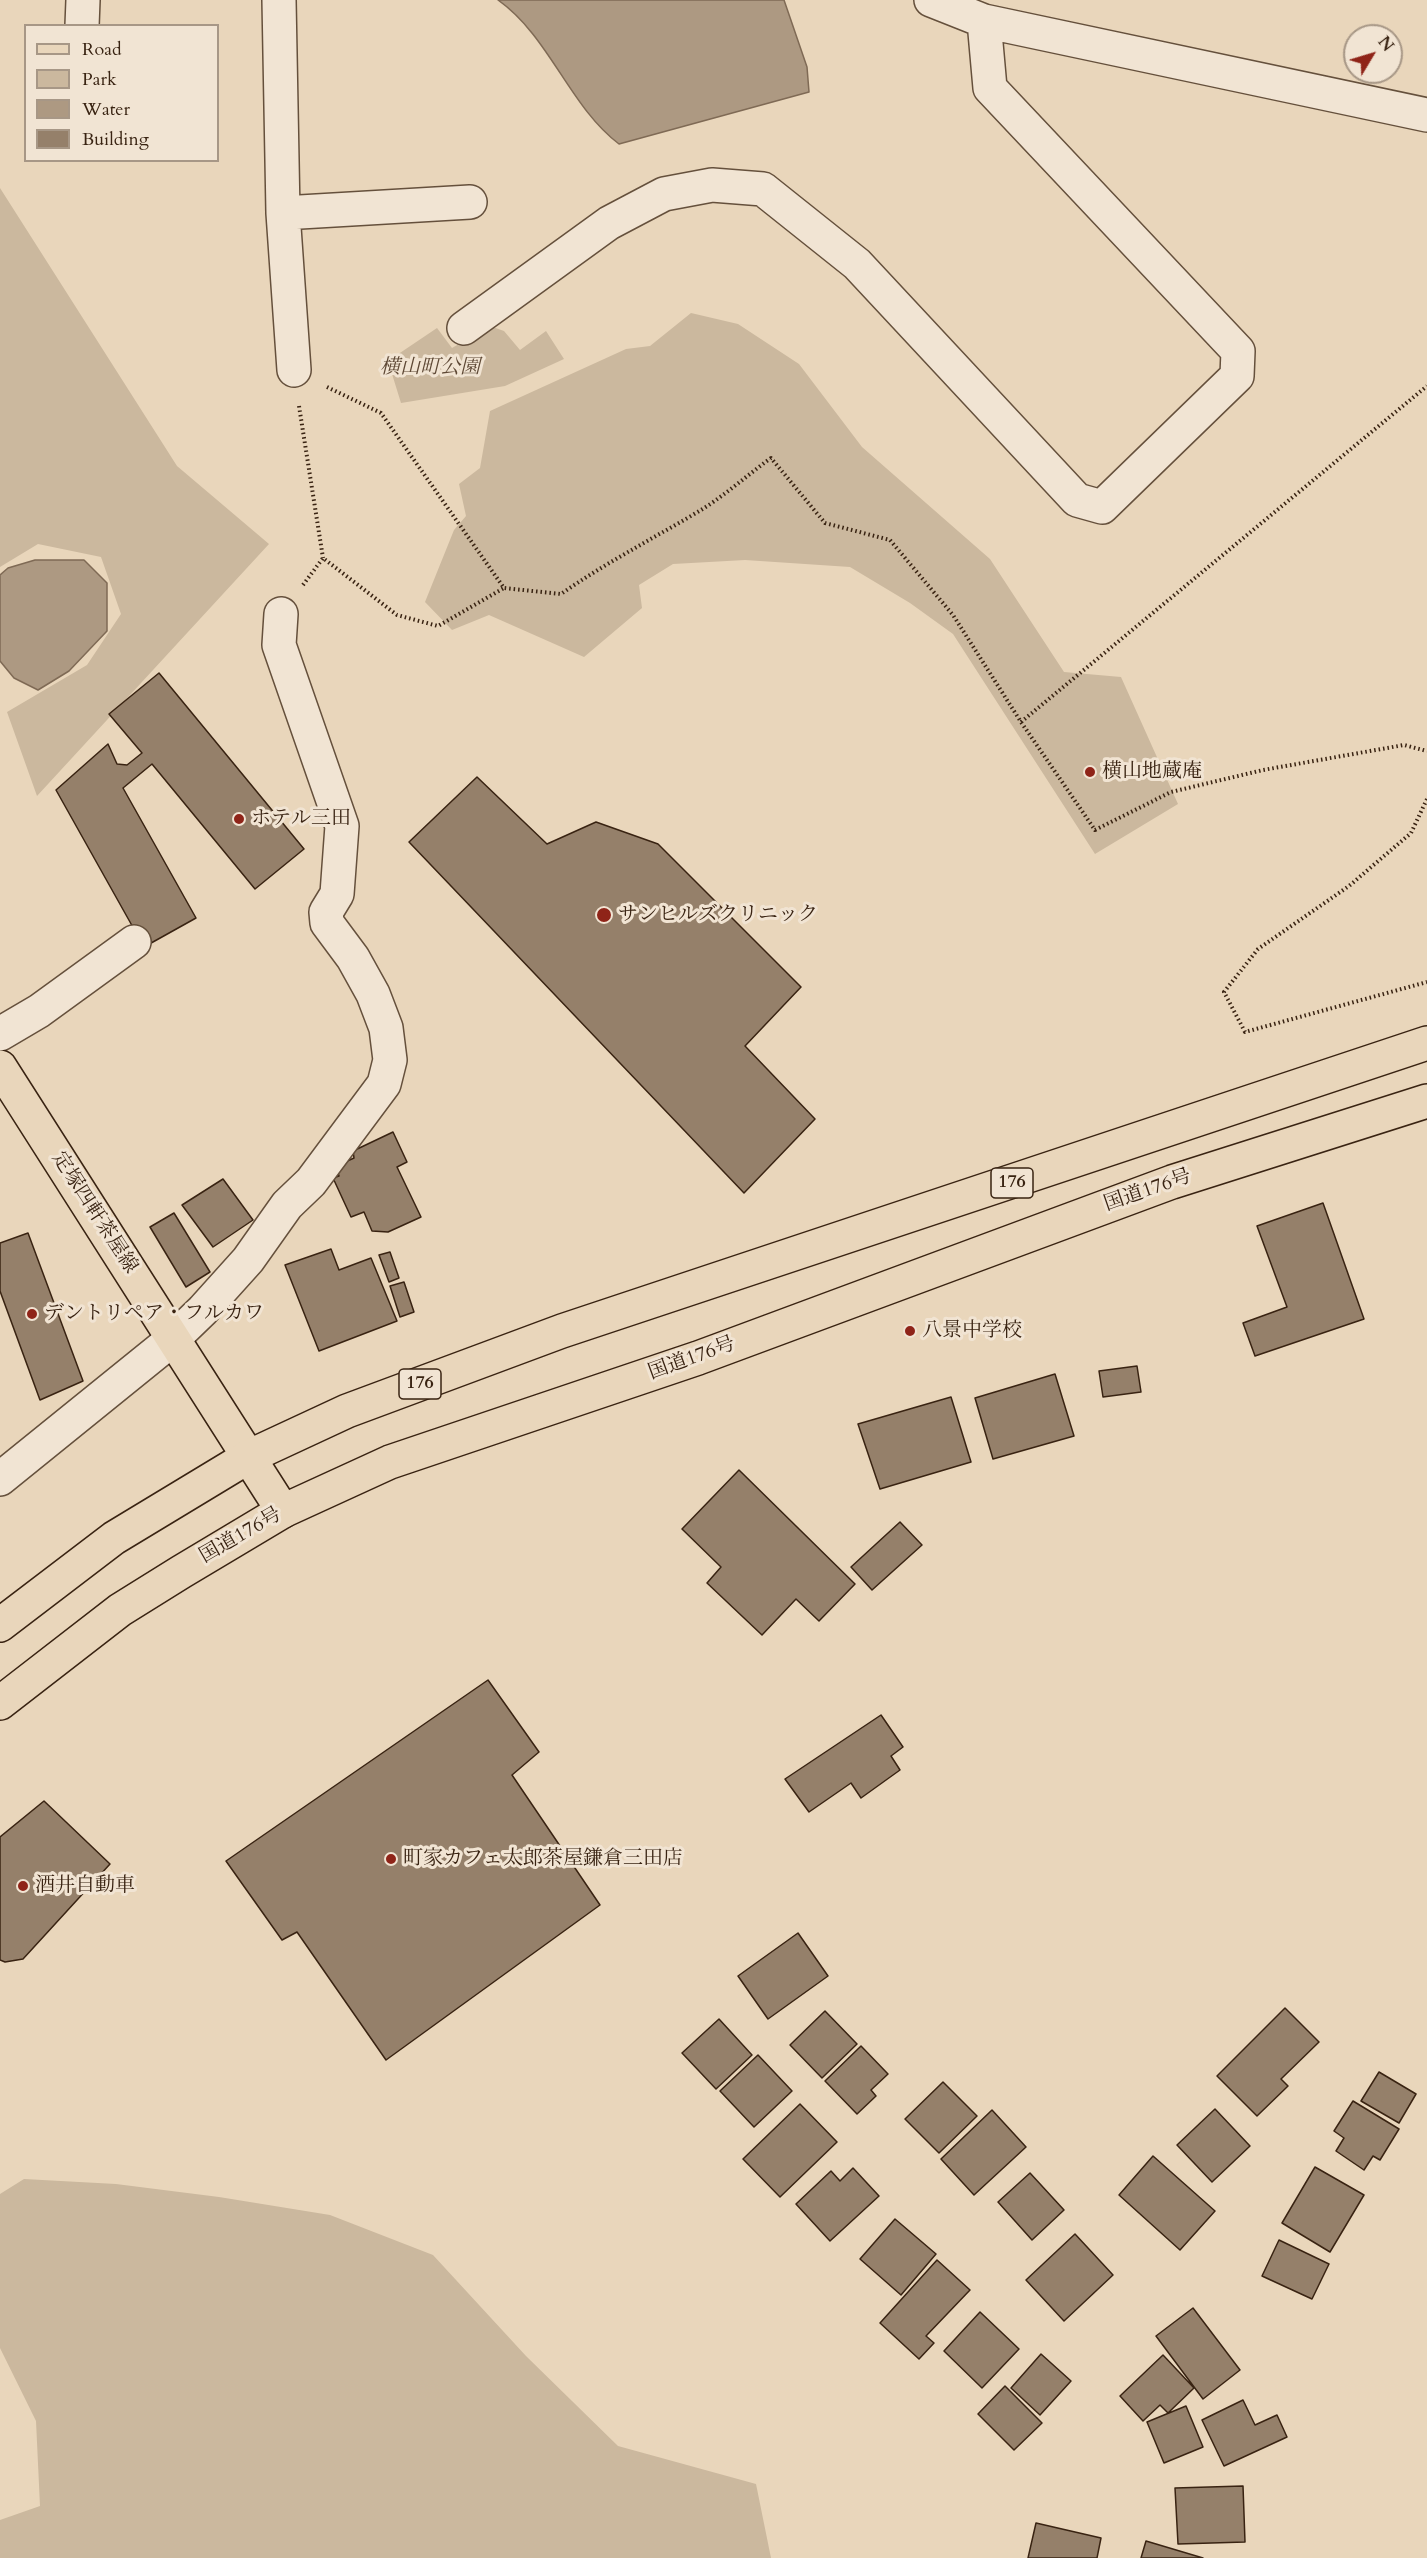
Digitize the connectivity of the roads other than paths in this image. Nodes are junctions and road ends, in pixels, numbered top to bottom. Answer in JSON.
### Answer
{"nodes":[{"id":1,"x":82,"y":0,"type":"edge"},
{"id":2,"x":279,"y":0,"type":"edge"},
{"id":3,"x":931,"y":0,"type":"edge"},
{"id":4,"x":984,"y":21,"type":"junction"},
{"id":5,"x":82,"y":24,"type":"edge"},
{"id":6,"x":1427,"y":115,"type":"edge"},
{"id":7,"x":470,"y":202,"type":"dead end"},
{"id":8,"x":283,"y":213,"type":"junction"},
{"id":9,"x":464,"y":328,"type":"dead end"},
{"id":10,"x":294,"y":370,"type":"road end"},
{"id":11,"x":281,"y":614,"type":"road end"},
{"id":12,"x":134,"y":942,"type":"dead end"},
{"id":13,"x":0,"y":1034,"type":"edge"},
{"id":14,"x":1427,"y":1044,"type":"edge"},
{"id":15,"x":0,"y":1067,"type":"edge"},
{"id":16,"x":1427,"y":1101,"type":"edge"},
{"id":17,"x":173,"y":1339,"type":"junction"},
{"id":18,"x":248,"y":1457,"type":"junction"},
{"id":19,"x":0,"y":1479,"type":"edge"},
{"id":20,"x":283,"y":1511,"type":"junction"},
{"id":21,"x":0,"y":1625,"type":"edge"},
{"id":22,"x":0,"y":1703,"type":"edge"}],
"edges":[{"from":1,"to":5,"type":"street"},
{"from":2,"to":8,"type":"street"},
{"from":3,"to":4,"type":"street"},
{"from":4,"to":6,"type":"street"},
{"from":4,"to":9,"type":"street"},
{"from":7,"to":8,"type":"street"},
{"from":8,"to":10,"type":"street"},
{"from":11,"to":17,"type":"street"},
{"from":12,"to":13,"type":"street"},
{"from":14,"to":18,"type":"main road","number":"176"},
{"from":15,"to":17,"type":"main road","name":"定塚四軒茶屋線"},
{"from":16,"to":20,"type":"main road","name":"国道176号"},
{"from":17,"to":18,"type":"main road","name":"定塚四軒茶屋線"},
{"from":17,"to":19,"type":"street"},
{"from":18,"to":20,"type":"main road","name":"定塚四軒茶屋線"},
{"from":18,"to":21,"type":"main road","number":"176"},
{"from":20,"to":22,"type":"main road","name":"国道176号"}]}
